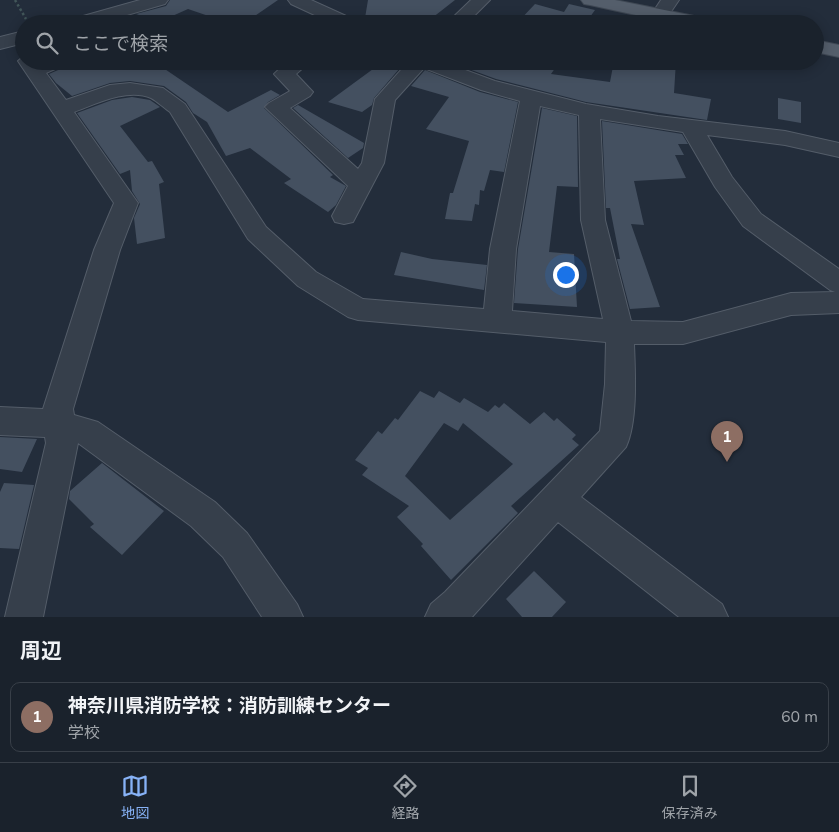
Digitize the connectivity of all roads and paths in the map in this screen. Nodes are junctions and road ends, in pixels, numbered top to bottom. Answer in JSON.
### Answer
{"nodes":[{"id":1,"x":15,"y":0,"type":"edge"},
{"id":2,"x":159,"y":0,"type":"edge"},
{"id":3,"x":297,"y":0,"type":"edge"},
{"id":4,"x":481,"y":0,"type":"edge"},
{"id":5,"x":590,"y":0,"type":"edge"},
{"id":6,"x":670,"y":0,"type":"edge"},
{"id":7,"x":24,"y":15,"type":"edge"},
{"id":8,"x":112,"y":15,"type":"edge"},
{"id":9,"x":327,"y":15,"type":"edge"},
{"id":10,"x":465,"y":15,"type":"edge"},
{"id":11,"x":660,"y":15,"type":"joint"},
{"id":12,"x":824,"y":48,"type":"edge"},
{"id":13,"x":839,"y":51,"type":"edge"},
{"id":14,"x":34,"y":70,"type":"edge"},
{"id":15,"x":289,"y":70,"type":"edge"},
{"id":16,"x":413,"y":70,"type":"edge"},
{"id":17,"x":444,"y":70,"type":"edge"},
{"id":18,"x":531,"y":98,"type":"junction"},
{"id":19,"x":62,"y":109,"type":"junction"},
{"id":20,"x":589,"y":110,"type":"junction"},
{"id":21,"x":691,"y":127,"type":"junction"},
{"id":22,"x":839,"y":150,"type":"edge"},
{"id":23,"x":361,"y":185,"type":"junction"},
{"id":24,"x":344,"y":216,"type":"dead end"},
{"id":25,"x":839,"y":283,"type":"edge"},
{"id":26,"x":839,"y":302,"type":"edge"},
{"id":27,"x":496,"y":322,"type":"junction"},
{"id":28,"x":620,"y":332,"type":"junction"},
{"id":29,"x":0,"y":421,"type":"edge"},
{"id":30,"x":58,"y":424,"type":"junction"},
{"id":31,"x":556,"y":499,"type":"junction"},
{"id":32,"x":458,"y":613,"type":"edge"},
{"id":33,"x":24,"y":617,"type":"edge"},
{"id":34,"x":284,"y":617,"type":"edge"},
{"id":35,"x":710,"y":617,"type":"edge"}],
"edges":[{"from":1,"to":7,"type":"path"},
{"from":2,"to":8,"type":"street"},
{"from":3,"to":9,"type":"street"},
{"from":4,"to":10,"type":"street"},
{"from":5,"to":11,"type":"main road"},
{"from":6,"to":11,"type":"street"},
{"from":12,"to":13,"type":"main road"},
{"from":14,"to":19,"type":"street"},
{"from":15,"to":23,"type":"street"},
{"from":16,"to":23,"type":"street"},
{"from":17,"to":18,"type":"street"},
{"from":18,"to":20,"type":"street"},
{"from":18,"to":27,"type":"street"},
{"from":19,"to":27,"type":"street"},
{"from":19,"to":30,"type":"street"},
{"from":20,"to":21,"type":"street"},
{"from":20,"to":28,"type":"street"},
{"from":21,"to":22,"type":"street"},
{"from":21,"to":25,"type":"street"},
{"from":23,"to":24,"type":"street"},
{"from":26,"to":28,"type":"street"},
{"from":27,"to":28,"type":"street"},
{"from":28,"to":31,"type":"street"},
{"from":29,"to":30,"type":"street"},
{"from":30,"to":33,"type":"street"},
{"from":30,"to":34,"type":"street"},
{"from":31,"to":32,"type":"street"},
{"from":31,"to":35,"type":"street"}]}
